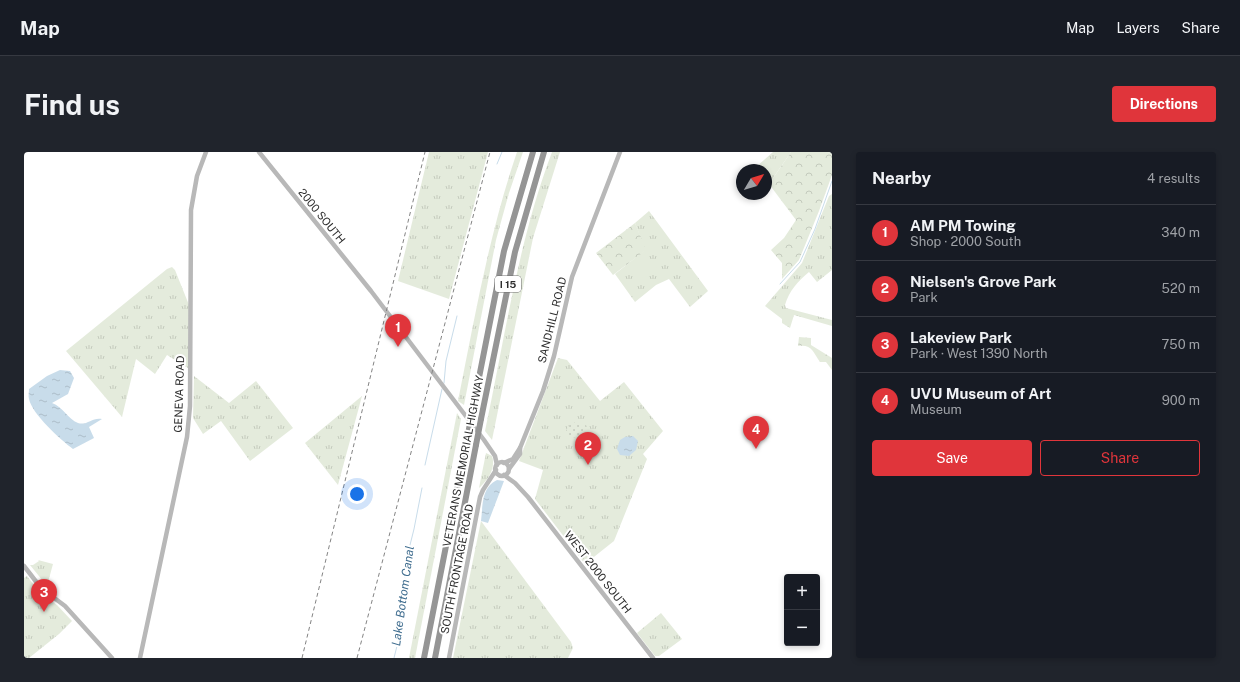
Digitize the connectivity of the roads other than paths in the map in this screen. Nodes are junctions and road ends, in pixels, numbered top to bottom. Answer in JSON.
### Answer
{"nodes":[{"id":1,"x":206,"y":152,"type":"edge"},
{"id":2,"x":259,"y":152,"type":"edge"},
{"id":3,"x":533,"y":152,"type":"edge"},
{"id":4,"x":544,"y":152,"type":"edge"},
{"id":5,"x":620,"y":152,"type":"edge"},
{"id":6,"x":484,"y":440,"type":"junction"},
{"id":7,"x":520,"y":448,"type":"junction"},
{"id":8,"x":504,"y":462,"type":"junction"},
{"id":9,"x":496,"y":467,"type":"junction"},
{"id":10,"x":509,"y":470,"type":"junction"},
{"id":11,"x":503,"y":475,"type":"junction"},
{"id":12,"x":486,"y":485,"type":"junction"},
{"id":13,"x":528,"y":497,"type":"junction"},
{"id":14,"x":24,"y":566,"type":"edge"},
{"id":15,"x":112,"y":658,"type":"edge"},
{"id":16,"x":140,"y":658,"type":"edge"},
{"id":17,"x":424,"y":658,"type":"edge"},
{"id":18,"x":435,"y":658,"type":"edge"},
{"id":19,"x":449,"y":658,"type":"edge"},
{"id":20,"x":653,"y":658,"type":"edge"}],
"edges":[{"from":1,"to":16,"type":"street","name":"GENEVA ROAD"},
{"from":2,"to":6,"type":"street","name":"2000 SOUTH"},
{"from":3,"to":17,"type":"highway","name":"VETERANS MEMORIAL HIGHWAY","number":"I 15","bridge":true},
{"from":4,"to":18,"type":"highway","name":"VETERANS MEMORIAL HIGHWAY","number":"I 15","bridge":true},
{"from":5,"to":7,"type":"street","name":"SANDHILL ROAD"},
{"from":6,"to":8,"type":"street"},
{"from":6,"to":9,"type":"street"},
{"from":7,"to":8,"type":"street","name":"SANDHILL ROAD"},
{"from":7,"to":10,"type":"street","name":"SANDHILL ROAD"},
{"from":8,"to":9,"type":"street","name":"SANDHILL ROAD"},
{"from":8,"to":10,"type":"street","name":"WEST 2000 SOUTH"},
{"from":9,"to":11,"type":"street","name":"WEST 2000 SOUTH"},
{"from":9,"to":12,"type":"street","name":"SOUTH FRONTAGE ROAD"},
{"from":10,"to":11,"type":"street","name":"SANDHILL ROAD"},
{"from":10,"to":13,"type":"street","name":"WEST 2000 SOUTH"},
{"from":11,"to":12,"type":"street"},
{"from":11,"to":13,"type":"street","name":"WEST 2000 SOUTH"},
{"from":12,"to":19,"type":"street","name":"SOUTH FRONTAGE ROAD"},
{"from":13,"to":20,"type":"street","name":"WEST 2000 SOUTH"},
{"from":14,"to":15,"type":"street"}]}
